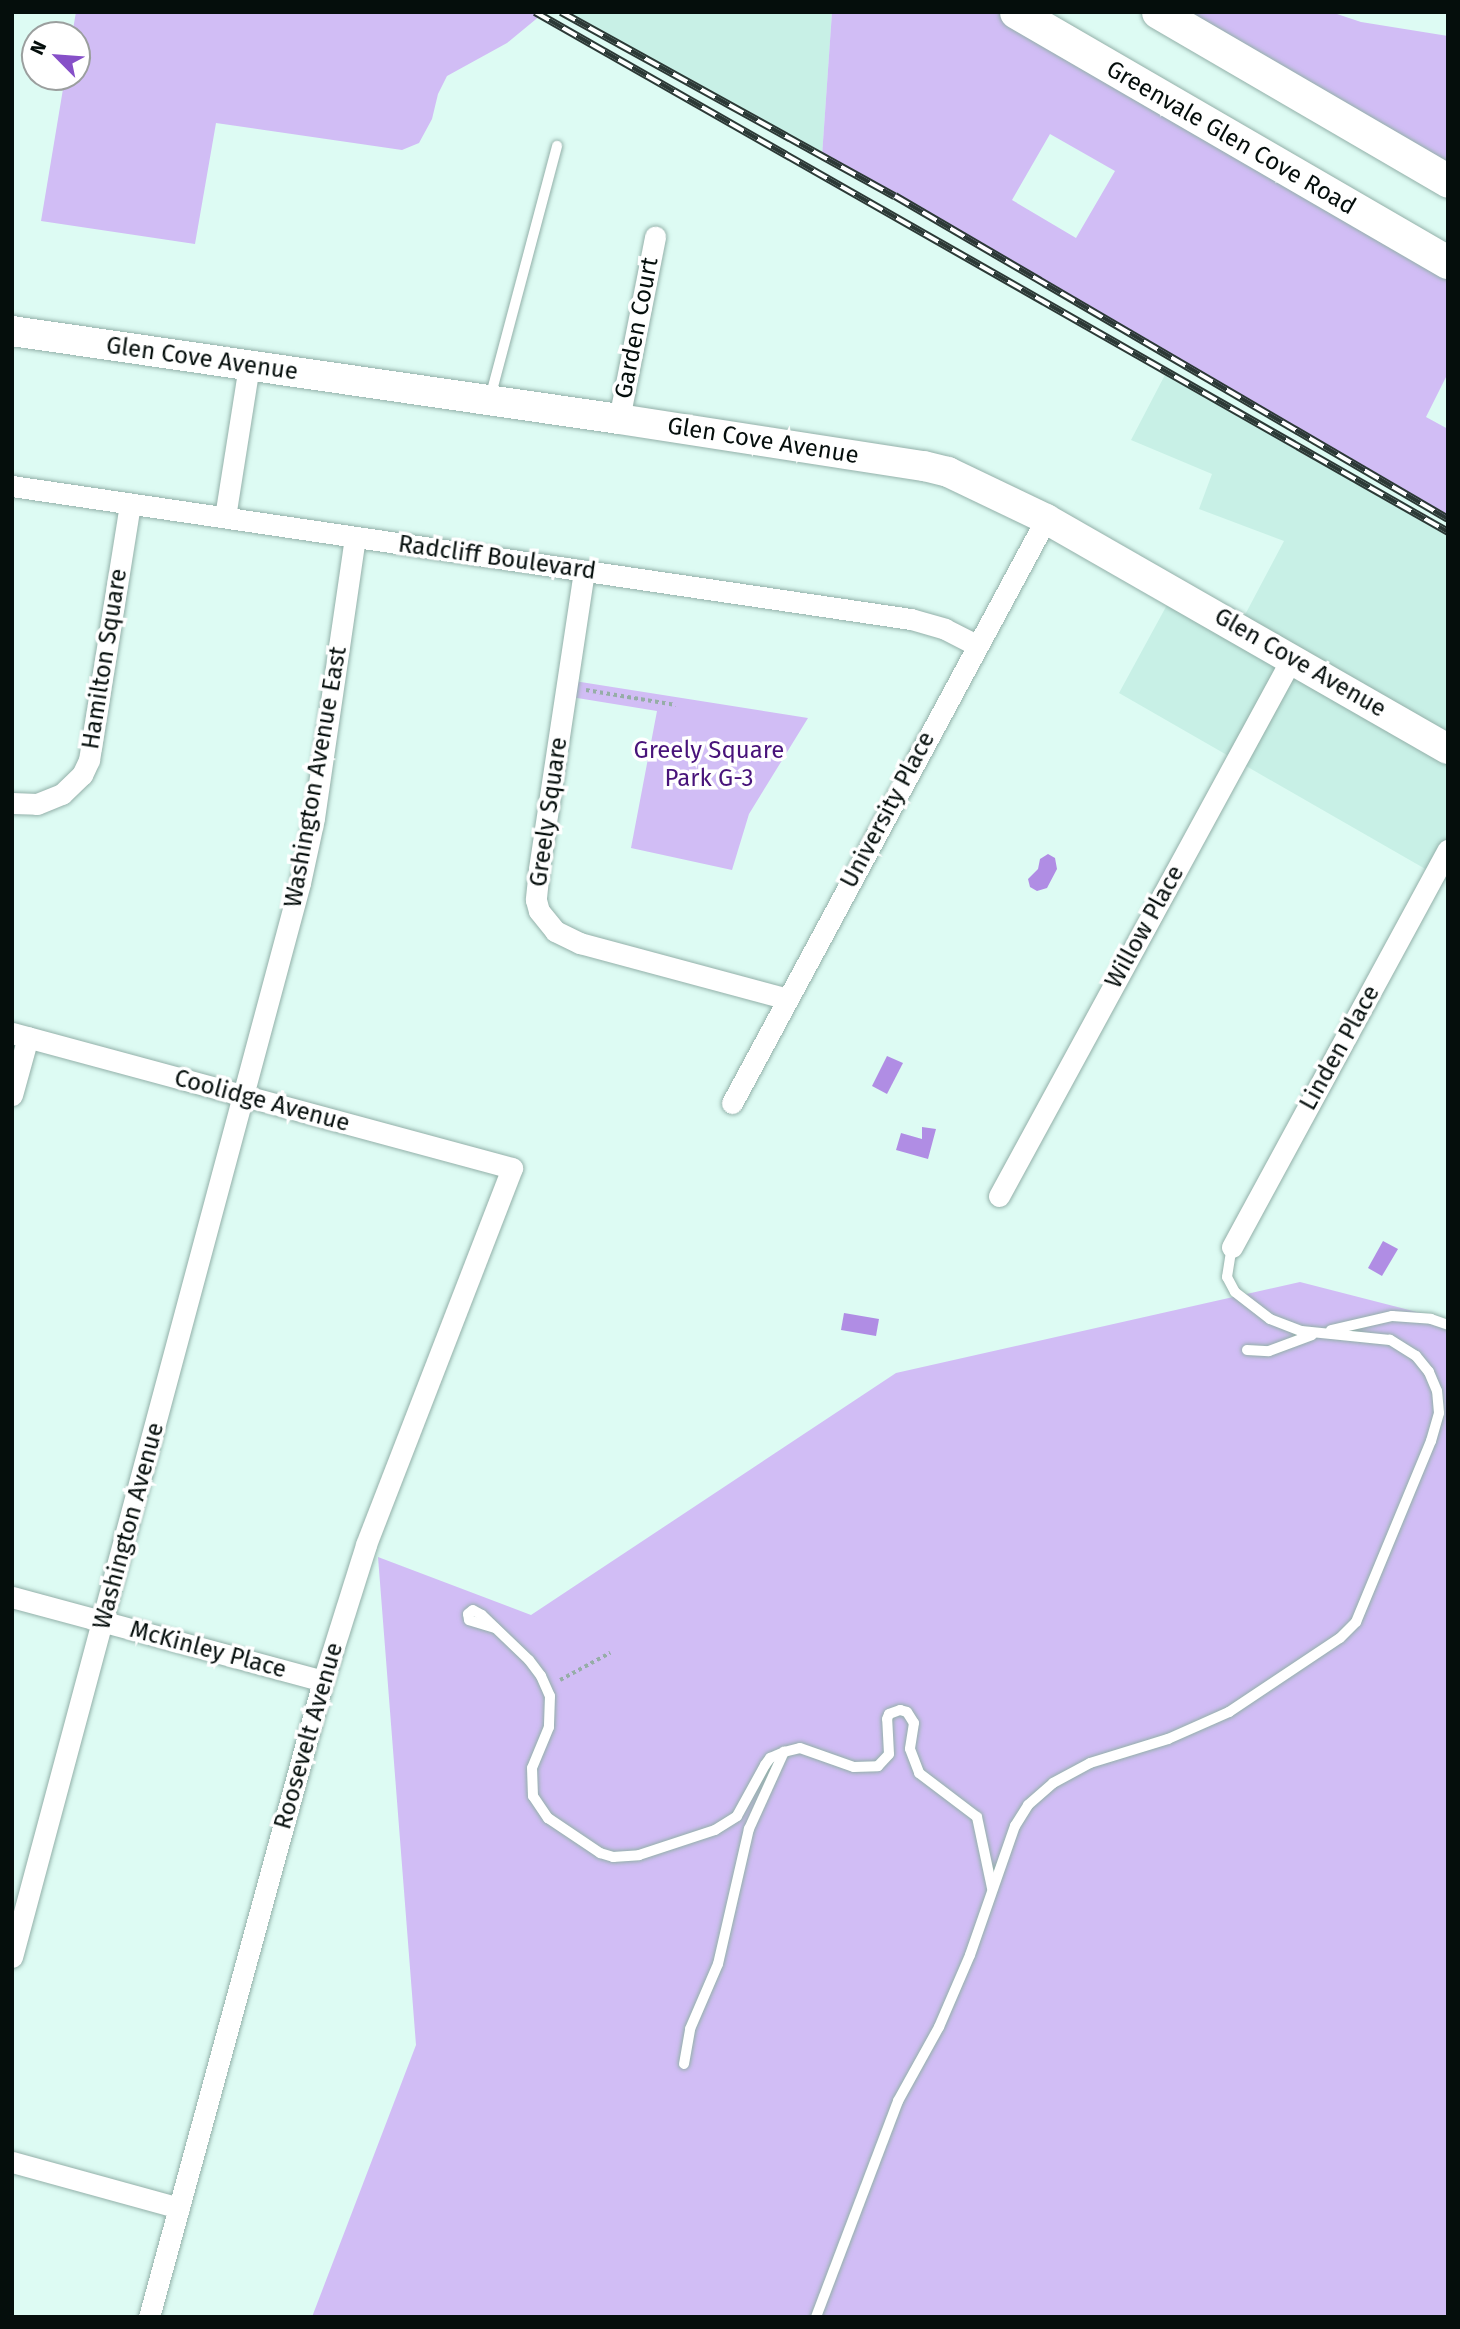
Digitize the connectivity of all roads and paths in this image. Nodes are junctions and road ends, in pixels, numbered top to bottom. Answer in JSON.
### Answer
{"nodes":[{"id":1,"x":1016,"y":12,"type":"edge"},
{"id":2,"x":1158,"y":12,"type":"edge"},
{"id":3,"x":557,"y":146,"type":"dead end"},
{"id":4,"x":1448,"y":181,"type":"edge"},
{"id":5,"x":655,"y":237,"type":"dead end"},
{"id":6,"x":1448,"y":262,"type":"edge"},
{"id":7,"x":12,"y":331,"type":"edge"},
{"id":8,"x":249,"y":365,"type":"junction"},
{"id":9,"x":489,"y":401,"type":"junction"},
{"id":10,"x":619,"y":419,"type":"junction"},
{"id":11,"x":12,"y":486,"type":"edge"},
{"id":12,"x":130,"y":504,"type":"junction"},
{"id":13,"x":225,"y":517,"type":"junction"},
{"id":14,"x":1046,"y":519,"type":"junction"},
{"id":15,"x":355,"y":537,"type":"junction"},
{"id":16,"x":584,"y":572,"type":"junction"},
{"id":17,"x":977,"y":645,"type":"junction"},
{"id":18,"x":1292,"y":658,"type":"junction"},
{"id":19,"x":567,"y":687,"type":"junction"},
{"id":20,"x":676,"y":705,"type":"dead end"},
{"id":21,"x":1448,"y":749,"type":"edge"},
{"id":22,"x":12,"y":803,"type":"edge"},
{"id":23,"x":1448,"y":850,"type":"edge"},
{"id":24,"x":787,"y":999,"type":"junction"},
{"id":25,"x":20,"y":1035,"type":"edge"},
{"id":26,"x":12,"y":1095,"type":"edge"},
{"id":27,"x":245,"y":1096,"type":"junction"},
{"id":28,"x":732,"y":1102,"type":"dead end"},
{"id":29,"x":512,"y":1168,"type":"joint"},
{"id":30,"x":999,"y":1196,"type":"dead end"},
{"id":31,"x":1232,"y":1247,"type":"joint"},
{"id":32,"x":1448,"y":1325,"type":"edge"},
{"id":33,"x":1318,"y":1333,"type":"junction"},
{"id":34,"x":1247,"y":1350,"type":"dead end"},
{"id":35,"x":12,"y":1597,"type":"edge"},
{"id":36,"x":104,"y":1622,"type":"junction"},
{"id":37,"x":495,"y":1628,"type":"dead end"},
{"id":38,"x":610,"y":1653,"type":"dead end"},
{"id":39,"x":323,"y":1681,"type":"junction"},
{"id":40,"x":550,"y":1696,"type":"junction"},
{"id":41,"x":890,"y":1742,"type":"junction"},
{"id":42,"x":910,"y":1745,"type":"junction"},
{"id":43,"x":784,"y":1752,"type":"junction"},
{"id":44,"x":992,"y":1888,"type":"junction"},
{"id":45,"x":12,"y":1957,"type":"edge"},
{"id":46,"x":684,"y":2064,"type":"dead end"},
{"id":47,"x":12,"y":2162,"type":"edge"},
{"id":48,"x":179,"y":2208,"type":"junction"},
{"id":49,"x":149,"y":2317,"type":"edge"},
{"id":50,"x":816,"y":2317,"type":"edge"}],
"edges":[{"from":1,"to":6,"type":"main road","name":"Greenvale Glen Cove Road"},
{"from":2,"to":4,"type":"main road"},
{"from":3,"to":9,"type":"lane"},
{"from":5,"to":10,"type":"street","name":"Garden Court"},
{"from":7,"to":8,"type":"main road","name":"Glen Cove Avenue"},
{"from":8,"to":9,"type":"main road","name":"Glen Cove Avenue"},
{"from":8,"to":13,"type":"street"},
{"from":9,"to":10,"type":"main road","name":"Glen Cove Avenue"},
{"from":10,"to":14,"type":"main road","name":"Glen Cove Avenue"},
{"from":11,"to":12,"type":"street","name":"Radcliff Boulevard"},
{"from":12,"to":13,"type":"street","name":"Radcliff Boulevard"},
{"from":12,"to":22,"type":"street","name":"Hamilton Square"},
{"from":13,"to":15,"type":"street","name":"Radcliff Boulevard"},
{"from":14,"to":17,"type":"street","name":"University Place"},
{"from":14,"to":18,"type":"main road","name":"Glen Cove Avenue"},
{"from":15,"to":16,"type":"street","name":"Radcliff Boulevard"},
{"from":15,"to":27,"type":"street","name":"Washington Avenue East"},
{"from":16,"to":17,"type":"street","name":"Radcliff Boulevard"},
{"from":16,"to":19,"type":"street","name":"Greely Square"},
{"from":17,"to":24,"type":"street","name":"University Place"},
{"from":18,"to":21,"type":"main road","name":"Glen Cove Avenue"},
{"from":18,"to":30,"type":"street","name":"Willow Place"},
{"from":19,"to":20,"type":"path"},
{"from":19,"to":24,"type":"street","name":"Greely Square"},
{"from":23,"to":31,"type":"street","name":"Linden Place"},
{"from":24,"to":28,"type":"street","name":"University Place"},
{"from":25,"to":26,"type":"street"},
{"from":25,"to":27,"type":"street","name":"Coolidge Avenue"},
{"from":27,"to":29,"type":"street","name":"Coolidge Avenue"},
{"from":27,"to":36,"type":"street","name":"Washington Avenue"},
{"from":29,"to":39,"type":"street","name":"Roosevelt Avenue"},
{"from":31,"to":33,"type":"lane"},
{"from":32,"to":33,"type":"lane"},
{"from":33,"to":34,"type":"lane"},
{"from":33,"to":44,"type":"lane"},
{"from":35,"to":36,"type":"street","name":"McKinley Place"},
{"from":36,"to":39,"type":"street","name":"McKinley Place"},
{"from":36,"to":45,"type":"street","name":"Washington Avenue"},
{"from":37,"to":40,"type":"lane"},
{"from":38,"to":40,"type":"path"},
{"from":39,"to":48,"type":"street","name":"Roosevelt Avenue"},
{"from":40,"to":43,"type":"lane"},
{"from":41,"to":42,"type":"lane"},
{"from":41,"to":42,"type":"lane"},
{"from":41,"to":43,"type":"lane"},
{"from":42,"to":44,"type":"lane"},
{"from":43,"to":46,"type":"lane"},
{"from":44,"to":50,"type":"lane"},
{"from":47,"to":48,"type":"street"},
{"from":48,"to":49,"type":"street","name":"Roosevelt Avenue"}]}
